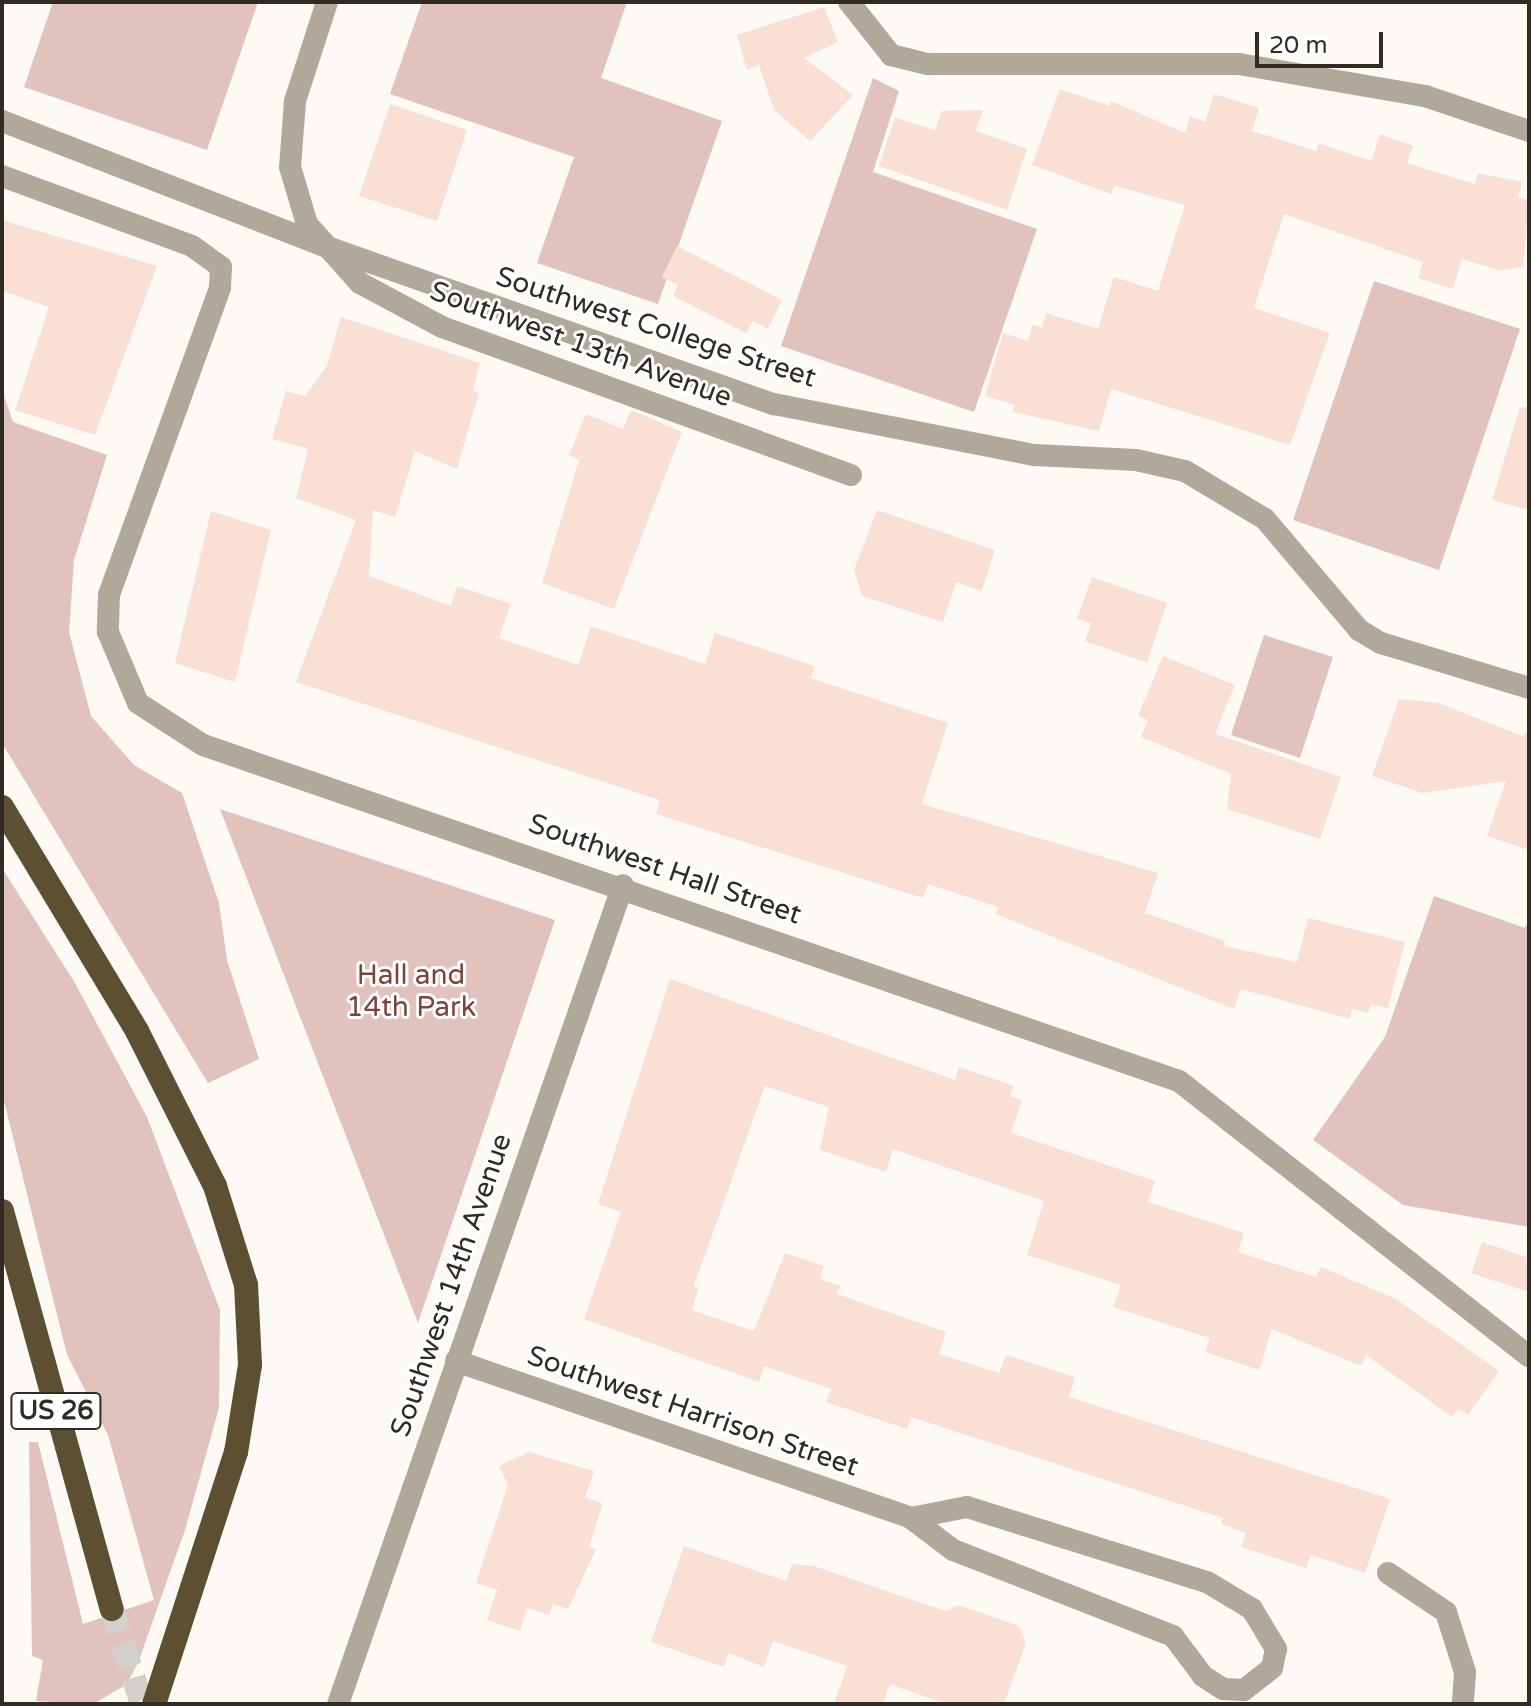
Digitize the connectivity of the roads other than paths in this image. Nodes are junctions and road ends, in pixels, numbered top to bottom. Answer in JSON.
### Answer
{"nodes":[{"id":1,"x":327,"y":2,"type":"edge"},
{"id":2,"x":849,"y":2,"type":"edge"},
{"id":3,"x":2,"y":121,"type":"edge"},
{"id":4,"x":1529,"y":131,"type":"edge"},
{"id":5,"x":2,"y":176,"type":"edge"},
{"id":6,"x":327,"y":247,"type":"junction"},
{"id":7,"x":851,"y":475,"type":"dead end"},
{"id":8,"x":1529,"y":688,"type":"edge"},
{"id":9,"x":2,"y":807,"type":"edge"},
{"id":10,"x":623,"y":885,"type":"junction"},
{"id":11,"x":2,"y":1211,"type":"edge"},
{"id":12,"x":1529,"y":1356,"type":"edge"},
{"id":13,"x":456,"y":1361,"type":"junction"},
{"id":14,"x":911,"y":1518,"type":"junction"},
{"id":15,"x":1388,"y":1573,"type":"dead end"},
{"id":16,"x":112,"y":1609,"type":"tunnel mouth"},
{"id":17,"x":154,"y":1704,"type":"edge"},
{"id":18,"x":338,"y":1704,"type":"edge"},
{"id":19,"x":1463,"y":1704,"type":"edge"}],
"edges":[{"from":1,"to":6,"type":"street","name":"Southwest 13th Avenue"},
{"from":2,"to":4,"type":"street"},
{"from":3,"to":6,"type":"street","name":"Southwest College Street"},
{"from":5,"to":10,"type":"street","name":"Southwest Hall Street"},
{"from":6,"to":7,"type":"street","name":"Southwest 13th Avenue"},
{"from":6,"to":8,"type":"street","name":"Southwest College Street"},
{"from":9,"to":17,"type":"highway"},
{"from":10,"to":12,"type":"street","name":"Southwest Hall Street"},
{"from":10,"to":13,"type":"street","name":"Southwest 14th Avenue"},
{"from":11,"to":16,"type":"highway","number":"US 26"},
{"from":13,"to":14,"type":"street","name":"Southwest Harrison Street"},
{"from":13,"to":18,"type":"street","name":"Southwest 14th Avenue"},
{"from":14,"to":14,"type":"street","name":"Southwest Harrison Street"},
{"from":15,"to":19,"type":"street"}]}
